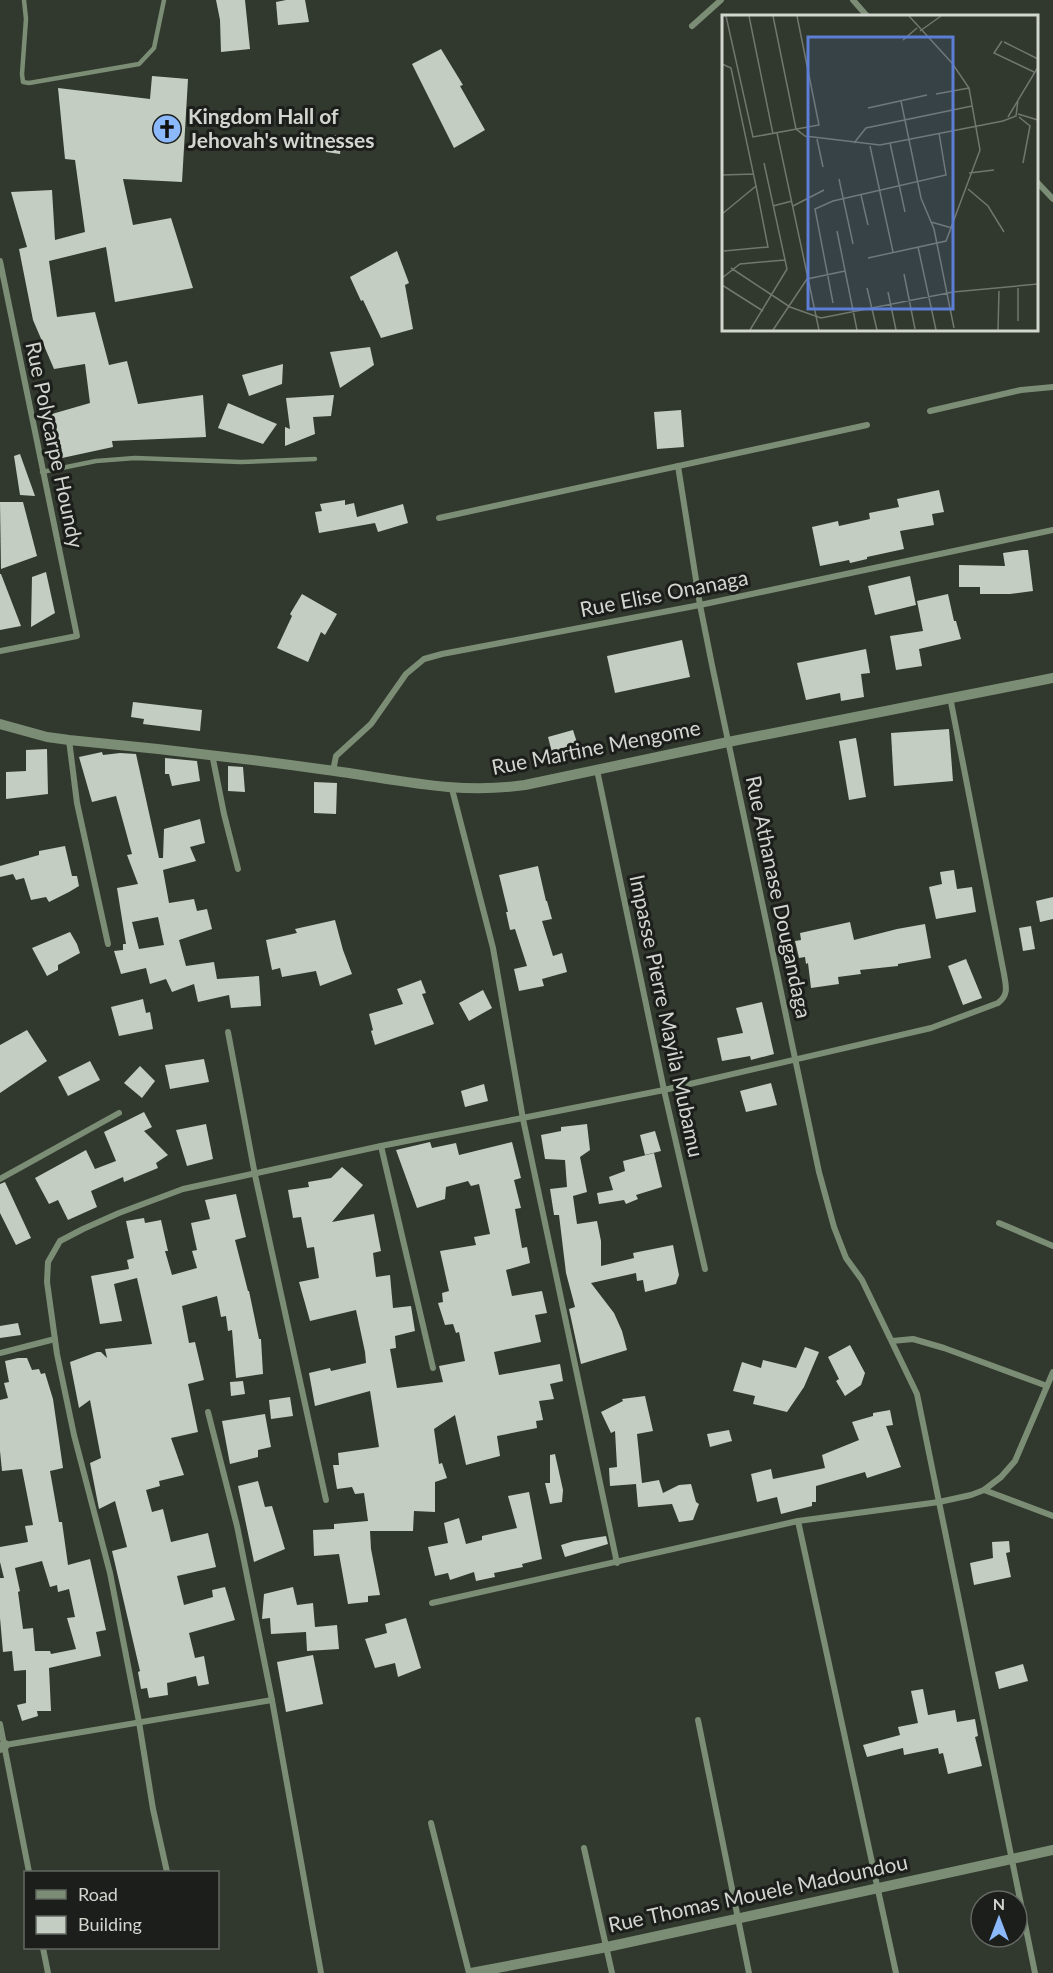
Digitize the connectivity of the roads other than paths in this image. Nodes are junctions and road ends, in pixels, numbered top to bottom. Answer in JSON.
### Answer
{"nodes":[{"id":1,"x":24,"y":0,"type":"edge"},
{"id":2,"x":164,"y":0,"type":"edge"},
{"id":3,"x":721,"y":0,"type":"edge"},
{"id":4,"x":853,"y":0,"type":"edge"},
{"id":5,"x":866,"y":15,"type":"edge"},
{"id":6,"x":692,"y":26,"type":"dead end"},
{"id":7,"x":1038,"y":183,"type":"edge"},
{"id":8,"x":1053,"y":199,"type":"edge"},
{"id":9,"x":0,"y":261,"type":"edge"},
{"id":10,"x":1053,"y":387,"type":"edge"},
{"id":11,"x":930,"y":411,"type":"dead end"},
{"id":12,"x":867,"y":425,"type":"dead end"},
{"id":13,"x":315,"y":459,"type":"dead end"},
{"id":14,"x":678,"y":466,"type":"junction"},
{"id":15,"x":42,"y":472,"type":"junction"},
{"id":16,"x":439,"y":518,"type":"dead end"},
{"id":17,"x":1053,"y":530,"type":"edge"},
{"id":18,"x":700,"y":605,"type":"junction"},
{"id":19,"x":0,"y":651,"type":"edge"},
{"id":20,"x":1053,"y":678,"type":"edge"},
{"id":21,"x":950,"y":697,"type":"junction"},
{"id":22,"x":0,"y":724,"type":"edge"},
{"id":23,"x":69,"y":740,"type":"junction"},
{"id":24,"x":728,"y":742,"type":"junction"},
{"id":25,"x":212,"y":754,"type":"junction"},
{"id":26,"x":597,"y":770,"type":"junction"},
{"id":27,"x":333,"y":771,"type":"junction"},
{"id":28,"x":452,"y":789,"type":"junction"},
{"id":29,"x":238,"y":869,"type":"dead end"},
{"id":30,"x":108,"y":944,"type":"dead end"},
{"id":31,"x":228,"y":1032,"type":"dead end"},
{"id":32,"x":795,"y":1059,"type":"junction"},
{"id":33,"x":664,"y":1090,"type":"junction"},
{"id":34,"x":119,"y":1113,"type":"dead end"},
{"id":35,"x":523,"y":1119,"type":"junction"},
{"id":36,"x":381,"y":1146,"type":"junction"},
{"id":37,"x":255,"y":1175,"type":"junction"},
{"id":38,"x":0,"y":1179,"type":"edge"},
{"id":39,"x":999,"y":1223,"type":"dead end"},
{"id":40,"x":1053,"y":1246,"type":"edge"},
{"id":41,"x":705,"y":1269,"type":"dead end"},
{"id":42,"x":55,"y":1339,"type":"junction"},
{"id":43,"x":892,"y":1341,"type":"junction"},
{"id":44,"x":0,"y":1353,"type":"edge"},
{"id":45,"x":433,"y":1368,"type":"dead end"},
{"id":46,"x":1053,"y":1372,"type":"edge"},
{"id":47,"x":1047,"y":1386,"type":"junction"},
{"id":48,"x":207,"y":1412,"type":"dead end"},
{"id":49,"x":984,"y":1490,"type":"junction"},
{"id":50,"x":326,"y":1500,"type":"dead end"},
{"id":51,"x":939,"y":1502,"type":"junction"},
{"id":52,"x":1053,"y":1516,"type":"edge"},
{"id":53,"x":798,"y":1521,"type":"junction"},
{"id":54,"x":617,"y":1563,"type":"junction"},
{"id":55,"x":432,"y":1603,"type":"dead end"},
{"id":56,"x":272,"y":1700,"type":"junction"},
{"id":57,"x":698,"y":1720,"type":"dead end"},
{"id":58,"x":139,"y":1722,"type":"junction"},
{"id":59,"x":0,"y":1724,"type":"edge"},
{"id":60,"x":2,"y":1747,"type":"edge"},
{"id":61,"x":431,"y":1823,"type":"dead end"},
{"id":62,"x":584,"y":1848,"type":"dead end"},
{"id":63,"x":1053,"y":1850,"type":"edge"},
{"id":64,"x":1012,"y":1858,"type":"junction"},
{"id":65,"x":29,"y":1871,"type":"edge"},
{"id":66,"x":167,"y":1871,"type":"edge"},
{"id":67,"x":878,"y":1888,"type":"junction"},
{"id":68,"x":740,"y":1918,"type":"junction"},
{"id":69,"x":607,"y":1947,"type":"junction"},
{"id":70,"x":43,"y":1949,"type":"edge"},
{"id":71,"x":48,"y":1973,"type":"edge"},
{"id":72,"x":321,"y":1973,"type":"edge"},
{"id":73,"x":470,"y":1973,"type":"edge"},
{"id":74,"x":612,"y":1973,"type":"edge"},
{"id":75,"x":749,"y":1973,"type":"edge"},
{"id":76,"x":896,"y":1973,"type":"edge"},
{"id":77,"x":1035,"y":1973,"type":"edge"}],
"edges":[{"from":1,"to":2,"type":"lane"},
{"from":3,"to":6,"type":"street"},
{"from":4,"to":5,"type":"street"},
{"from":7,"to":8,"type":"street"},
{"from":9,"to":15,"type":"street","name":"Rue Polycarpe Houndy"},
{"from":10,"to":11,"type":"street"},
{"from":12,"to":14,"type":"street"},
{"from":13,"to":15,"type":"lane"},
{"from":14,"to":16,"type":"street"},
{"from":14,"to":18,"type":"street","name":"Rue Athanase Dougandaga"},
{"from":15,"to":19,"type":"street","name":"Rue Polycarpe Houndy"},
{"from":17,"to":18,"type":"street","name":"Rue Elise Onanaga"},
{"from":18,"to":24,"type":"street","name":"Rue Athanase Dougandaga"},
{"from":18,"to":27,"type":"street","name":"Rue Elise Onanaga"},
{"from":20,"to":21,"type":"street","name":"Rue Martine Mengome"},
{"from":21,"to":24,"type":"street","name":"Rue Martine Mengome"},
{"from":21,"to":32,"type":"street"},
{"from":22,"to":23,"type":"street","name":"Rue Martine Mengome"},
{"from":23,"to":25,"type":"street","name":"Rue Martine Mengome"},
{"from":23,"to":30,"type":"street"},
{"from":24,"to":26,"type":"street","name":"Rue Martine Mengome"},
{"from":24,"to":32,"type":"street","name":"Rue Athanase Dougandaga"},
{"from":25,"to":27,"type":"street","name":"Rue Martine Mengome"},
{"from":25,"to":29,"type":"street"},
{"from":26,"to":28,"type":"street","name":"Rue Martine Mengome"},
{"from":26,"to":33,"type":"street","name":"Impasse Pierre Mayila Mubamu"},
{"from":27,"to":28,"type":"street","name":"Rue Martine Mengome"},
{"from":28,"to":35,"type":"street"},
{"from":31,"to":37,"type":"street"},
{"from":32,"to":33,"type":"street"},
{"from":32,"to":43,"type":"street","name":"Rue Athanase Dougandaga"},
{"from":33,"to":35,"type":"street"},
{"from":33,"to":41,"type":"street","name":"Impasse Pierre Mayila Mubamu"},
{"from":34,"to":38,"type":"street"},
{"from":35,"to":36,"type":"street"},
{"from":35,"to":54,"type":"street"},
{"from":36,"to":37,"type":"street"},
{"from":36,"to":45,"type":"street"},
{"from":37,"to":42,"type":"street"},
{"from":37,"to":50,"type":"street"},
{"from":39,"to":40,"type":"street"},
{"from":42,"to":44,"type":"street"},
{"from":42,"to":58,"type":"street"},
{"from":43,"to":47,"type":"street"},
{"from":43,"to":51,"type":"street","name":"Rue Athanase Dougandaga"},
{"from":46,"to":47,"type":"street"},
{"from":47,"to":49,"type":"street"},
{"from":48,"to":56,"type":"street"},
{"from":49,"to":51,"type":"street"},
{"from":49,"to":52,"type":"street"},
{"from":51,"to":53,"type":"street"},
{"from":51,"to":64,"type":"street","name":"Rue Athanase Dougandaga"},
{"from":53,"to":54,"type":"street"},
{"from":53,"to":67,"type":"street"},
{"from":54,"to":55,"type":"street"},
{"from":56,"to":58,"type":"street"},
{"from":56,"to":72,"type":"street"},
{"from":57,"to":68,"type":"street"},
{"from":58,"to":60,"type":"street"},
{"from":58,"to":66,"type":"street"},
{"from":59,"to":60,"type":"street"},
{"from":60,"to":65,"type":"street"},
{"from":61,"to":73,"type":"street"},
{"from":62,"to":69,"type":"street"},
{"from":63,"to":64,"type":"street","name":"Rue Thomas Mouele Madoundou"},
{"from":64,"to":67,"type":"street","name":"Rue Thomas Mouele Madoundou"},
{"from":64,"to":77,"type":"street","name":"Rue Athanase Dougandaga"},
{"from":67,"to":68,"type":"street","name":"Rue Thomas Mouele Madoundou"},
{"from":67,"to":76,"type":"street"},
{"from":68,"to":69,"type":"street","name":"Rue Thomas Mouele Madoundou"},
{"from":68,"to":75,"type":"street"},
{"from":69,"to":73,"type":"street","name":"Rue Thomas Mouele Madoundou"},
{"from":69,"to":74,"type":"street"},
{"from":70,"to":71,"type":"street"}]}
